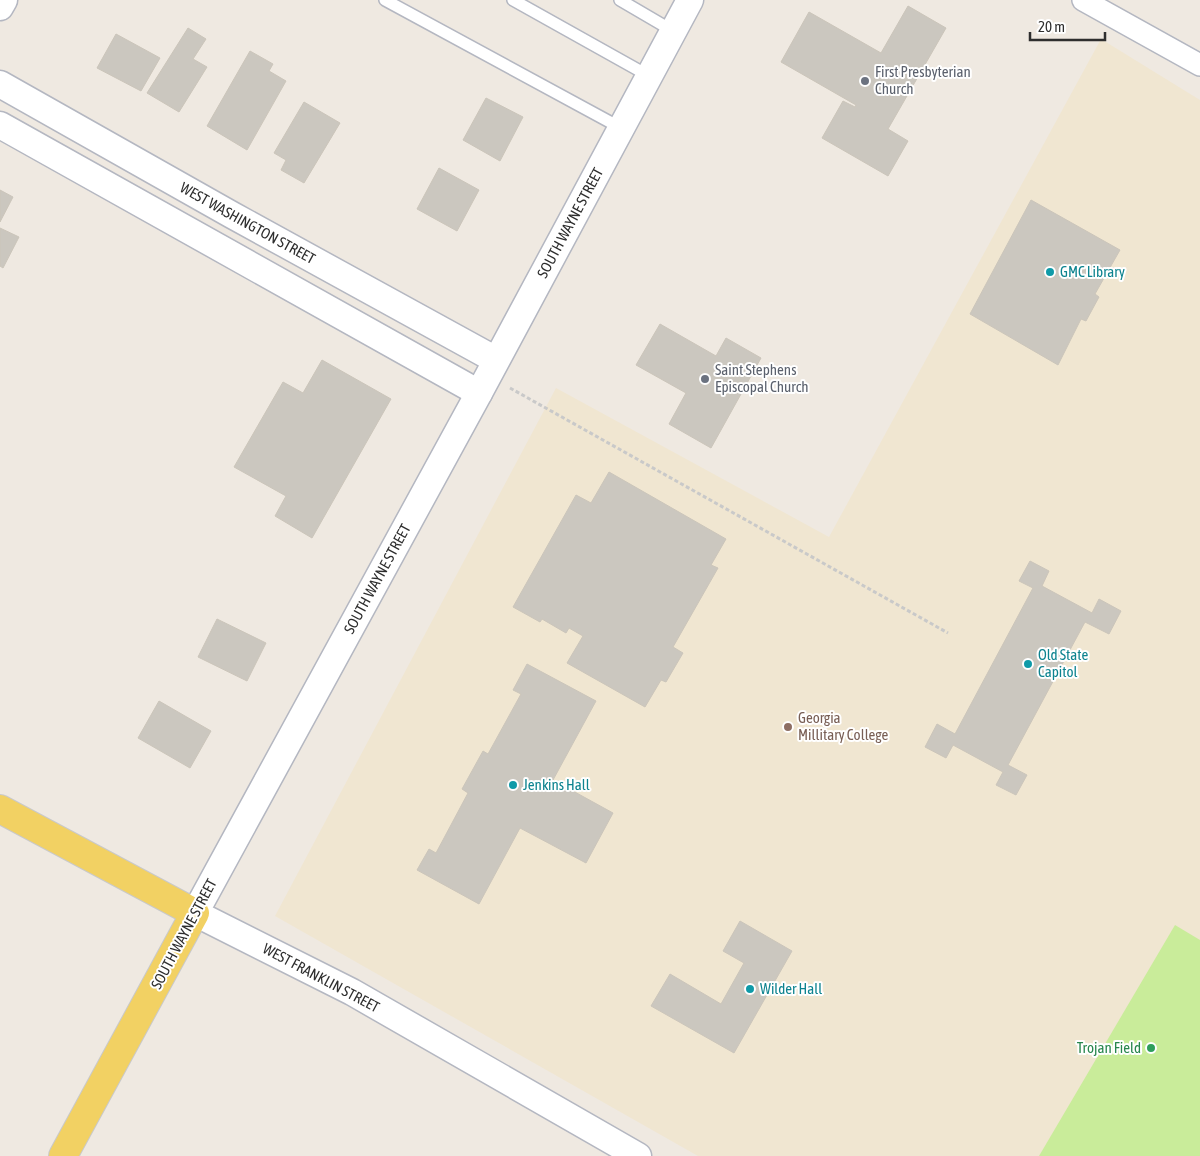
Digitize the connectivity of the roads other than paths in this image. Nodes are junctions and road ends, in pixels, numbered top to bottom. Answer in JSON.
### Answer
{"nodes":[{"id":1,"x":4,"y":0,"type":"edge"},
{"id":2,"x":385,"y":0,"type":"edge"},
{"id":3,"x":513,"y":0,"type":"edge"},
{"id":4,"x":620,"y":0,"type":"edge"},
{"id":5,"x":690,"y":0,"type":"edge"},
{"id":6,"x":1083,"y":0,"type":"edge"},
{"id":7,"x":0,"y":7,"type":"edge"},
{"id":8,"x":673,"y":31,"type":"junction"},
{"id":9,"x":1200,"y":65,"type":"edge"},
{"id":10,"x":649,"y":76,"type":"junction"},
{"id":11,"x":0,"y":84,"type":"edge"},
{"id":12,"x":0,"y":125,"type":"edge"},
{"id":13,"x":621,"y":128,"type":"junction"},
{"id":14,"x":232,"y":215,"type":"junction"},
{"id":15,"x":215,"y":244,"type":"junction"},
{"id":16,"x":488,"y":376,"type":"junction"},
{"id":17,"x":0,"y":809,"type":"edge"},
{"id":18,"x":195,"y":913,"type":"junction"},
{"id":19,"x":63,"y":1156,"type":"edge"},
{"id":20,"x":638,"y":1156,"type":"edge"}],
"edges":[{"from":1,"to":7,"type":"street"},
{"from":2,"to":13,"type":"lane"},
{"from":3,"to":10,"type":"lane"},
{"from":4,"to":8,"type":"lane"},
{"from":5,"to":8,"type":"street","name":"SOUTH WAYNE STREET"},
{"from":6,"to":9,"type":"street"},
{"from":8,"to":10,"type":"street","name":"SOUTH WAYNE STREET"},
{"from":10,"to":13,"type":"street","name":"SOUTH WAYNE STREET"},
{"from":11,"to":14,"type":"street","name":"WEST WASHINGTON STREET"},
{"from":12,"to":15,"type":"street"},
{"from":13,"to":16,"type":"street","name":"SOUTH WAYNE STREET"},
{"from":14,"to":15,"type":"street"},
{"from":14,"to":16,"type":"street","name":"WEST WASHINGTON STREET"},
{"from":15,"to":16,"type":"street"},
{"from":16,"to":18,"type":"street","name":"SOUTH WAYNE STREET"},
{"from":17,"to":18,"type":"main road","name":"WEST FRANKLIN STREET"},
{"from":18,"to":19,"type":"main road","name":"SOUTH WAYNE STREET"},
{"from":18,"to":20,"type":"street","name":"WEST FRANKLIN STREET"}]}
